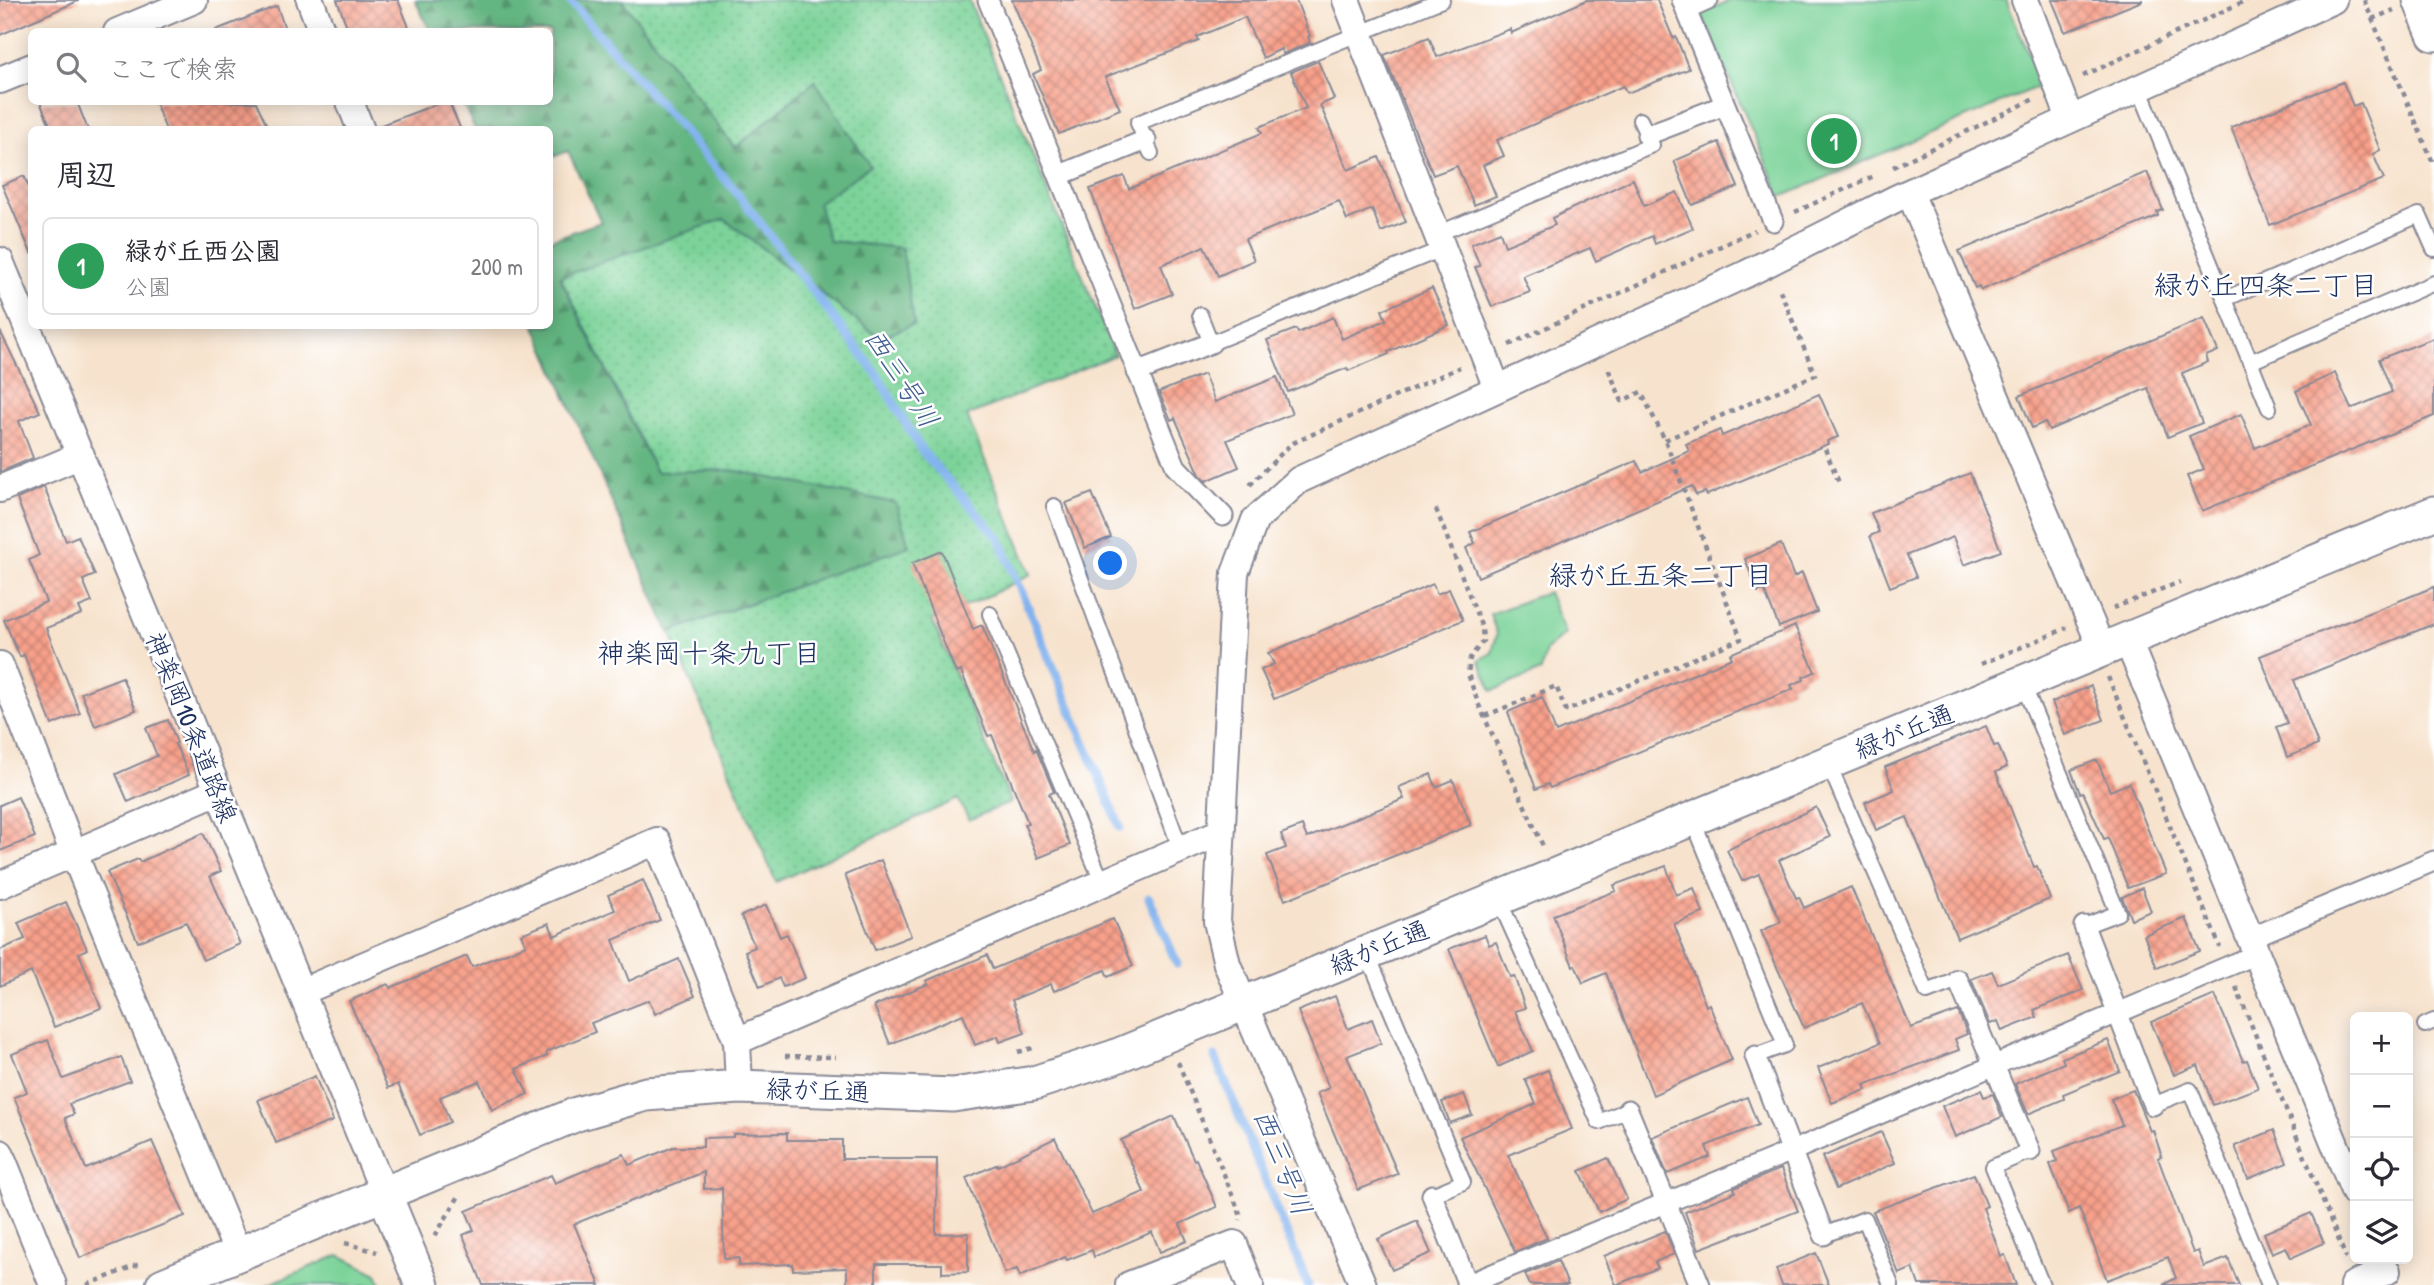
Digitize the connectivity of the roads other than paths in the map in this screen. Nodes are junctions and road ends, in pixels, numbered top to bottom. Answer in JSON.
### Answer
{"nodes":[{"id":1,"x":194,"y":0,"type":"edge"},
{"id":2,"x":310,"y":0,"type":"edge"},
{"id":3,"x":988,"y":0,"type":"edge"},
{"id":4,"x":1346,"y":0,"type":"edge"},
{"id":5,"x":1442,"y":0,"type":"edge"},
{"id":6,"x":1708,"y":0,"type":"edge"},
{"id":7,"x":2025,"y":0,"type":"edge"},
{"id":8,"x":2333,"y":0,"type":"edge"},
{"id":9,"x":2420,"y":0,"type":"edge"},
{"id":10,"x":1684,"y":5,"type":"edge"},
{"id":11,"x":162,"y":6,"type":"edge"},
{"id":12,"x":124,"y":28,"type":"edge"},
{"id":13,"x":320,"y":28,"type":"edge"},
{"id":14,"x":1360,"y":34,"type":"junction"},
{"id":15,"x":2434,"y":34,"type":"edge"},
{"id":16,"x":28,"y":69,"type":"edge"},
{"id":17,"x":0,"y":80,"type":"edge"},
{"id":18,"x":2140,"y":90,"type":"junction"},
{"id":19,"x":351,"y":105,"type":"edge"},
{"id":20,"x":1725,"y":105,"type":"junction"},
{"id":21,"x":2070,"y":119,"type":"junction"},
{"id":22,"x":359,"y":126,"type":"edge"},
{"id":23,"x":1644,"y":128,"type":"joint"},
{"id":24,"x":1148,"y":146,"type":"joint"},
{"id":25,"x":1060,"y":176,"type":"junction"},
{"id":26,"x":1910,"y":193,"type":"junction"},
{"id":27,"x":1773,"y":221,"type":"road end"},
{"id":28,"x":1440,"y":242,"type":"junction"},
{"id":29,"x":2434,"y":249,"type":"edge"},
{"id":30,"x":0,"y":261,"type":"edge"},
{"id":31,"x":21,"y":282,"type":"edge"},
{"id":32,"x":2434,"y":283,"type":"edge"},
{"id":33,"x":2225,"y":299,"type":"junction"},
{"id":34,"x":28,"y":302,"type":"edge"},
{"id":35,"x":1200,"y":315,"type":"dead end"},
{"id":36,"x":37,"y":329,"type":"edge"},
{"id":37,"x":1210,"y":343,"type":"junction"},
{"id":38,"x":2250,"y":362,"type":"junction"},
{"id":39,"x":1138,"y":372,"type":"junction"},
{"id":40,"x":1497,"y":388,"type":"junction"},
{"id":41,"x":2269,"y":408,"type":"dead end"},
{"id":42,"x":81,"y":455,"type":"junction"},
{"id":43,"x":0,"y":489,"type":"edge"},
{"id":44,"x":1054,"y":506,"type":"dead end"},
{"id":45,"x":2434,"y":513,"type":"edge"},
{"id":46,"x":1223,"y":516,"type":"road end"},
{"id":47,"x":990,"y":614,"type":"dead end"},
{"id":48,"x":2115,"y":644,"type":"junction"},
{"id":49,"x":0,"y":665,"type":"edge"},
{"id":50,"x":2022,"y":682,"type":"junction"},
{"id":51,"x":1827,"y":762,"type":"junction"},
{"id":52,"x":218,"y":791,"type":"junction"},
{"id":53,"x":1692,"y":818,"type":"junction"},
{"id":54,"x":1221,"y":832,"type":"junction"},
{"id":55,"x":1181,"y":850,"type":"junction"},
{"id":56,"x":74,"y":854,"type":"junction"},
{"id":57,"x":2434,"y":861,"type":"edge"},
{"id":58,"x":1103,"y":884,"type":"junction"},
{"id":59,"x":0,"y":885,"type":"edge"},
{"id":60,"x":1498,"y":898,"type":"junction"},
{"id":61,"x":2084,"y":926,"type":"joint"},
{"id":62,"x":2254,"y":946,"type":"junction"},
{"id":63,"x":1367,"y":952,"type":"junction"},
{"id":64,"x":1958,"y":980,"type":"joint"},
{"id":65,"x":302,"y":992,"type":"junction"},
{"id":66,"x":1243,"y":1003,"type":"junction"},
{"id":67,"x":2117,"y":1012,"type":"junction"},
{"id":68,"x":737,"y":1041,"type":"junction"},
{"id":69,"x":1755,"y":1056,"type":"joint"},
{"id":70,"x":1993,"y":1064,"type":"junction"},
{"id":71,"x":738,"y":1087,"type":"junction"},
{"id":72,"x":2153,"y":1105,"type":"joint"},
{"id":73,"x":1628,"y":1110,"type":"joint"},
{"id":74,"x":1792,"y":1151,"type":"junction"},
{"id":75,"x":2030,"y":1151,"type":"joint"},
{"id":76,"x":0,"y":1153,"type":"edge"},
{"id":77,"x":2350,"y":1182,"type":"edge"},
{"id":78,"x":384,"y":1193,"type":"junction"},
{"id":79,"x":1432,"y":1195,"type":"joint"},
{"id":80,"x":1666,"y":1201,"type":"junction"},
{"id":81,"x":1824,"y":1234,"type":"joint"},
{"id":82,"x":238,"y":1254,"type":"junction"},
{"id":83,"x":2387,"y":1272,"type":"edge"},
{"id":84,"x":53,"y":1285,"type":"edge"},
{"id":85,"x":163,"y":1285,"type":"edge"},
{"id":86,"x":422,"y":1285,"type":"edge"},
{"id":87,"x":1129,"y":1285,"type":"edge"},
{"id":88,"x":1250,"y":1285,"type":"edge"},
{"id":89,"x":1363,"y":1285,"type":"edge"},
{"id":90,"x":1467,"y":1285,"type":"edge"},
{"id":91,"x":1700,"y":1285,"type":"edge"},
{"id":92,"x":1891,"y":1285,"type":"edge"},
{"id":93,"x":2042,"y":1285,"type":"edge"},
{"id":94,"x":2269,"y":1285,"type":"edge"},
{"id":95,"x":2353,"y":1285,"type":"edge"}],
"edges":[{"from":1,"to":11,"type":"street"},
{"from":2,"to":13,"type":"street"},
{"from":3,"to":25,"type":"street"},
{"from":4,"to":14,"type":"street"},
{"from":5,"to":14,"type":"lane"},
{"from":6,"to":10,"type":"street"},
{"from":7,"to":21,"type":"street"},
{"from":8,"to":18,"type":"street"},
{"from":9,"to":15,"type":"street"},
{"from":10,"to":20,"type":"street"},
{"from":11,"to":12,"type":"street"},
{"from":14,"to":24,"type":"lane"},
{"from":14,"to":28,"type":"street"},
{"from":16,"to":17,"type":"street"},
{"from":18,"to":21,"type":"street"},
{"from":18,"to":33,"type":"lane"},
{"from":19,"to":22,"type":"street"},
{"from":20,"to":23,"type":"street"},
{"from":20,"to":27,"type":"street"},
{"from":21,"to":26,"type":"street"},
{"from":23,"to":28,"type":"lane"},
{"from":24,"to":25,"type":"street"},
{"from":25,"to":39,"type":"street"},
{"from":26,"to":40,"type":"street"},
{"from":26,"to":48,"type":"street"},
{"from":28,"to":37,"type":"lane"},
{"from":28,"to":40,"type":"street"},
{"from":29,"to":33,"type":"lane"},
{"from":30,"to":31,"type":"street","name":"神楽岡10条道路線"},
{"from":31,"to":34,"type":"street","name":"神楽岡10条道路線"},
{"from":32,"to":38,"type":"lane"},
{"from":33,"to":38,"type":"lane"},
{"from":35,"to":37,"type":"lane"},
{"from":36,"to":42,"type":"street","name":"神楽岡10条道路線"},
{"from":37,"to":39,"type":"street"},
{"from":38,"to":41,"type":"lane"},
{"from":39,"to":46,"type":"street"},
{"from":40,"to":54,"type":"street"},
{"from":42,"to":43,"type":"street"},
{"from":42,"to":52,"type":"street","name":"神楽岡10条道路線"},
{"from":44,"to":55,"type":"lane"},
{"from":45,"to":48,"type":"street","name":"緑が丘通"},
{"from":47,"to":58,"type":"lane"},
{"from":48,"to":50,"type":"street","name":"緑が丘通"},
{"from":48,"to":62,"type":"street"},
{"from":49,"to":56,"type":"street"},
{"from":50,"to":51,"type":"street","name":"緑が丘通"},
{"from":50,"to":61,"type":"lane"},
{"from":51,"to":53,"type":"street","name":"緑が丘通"},
{"from":51,"to":64,"type":"lane"},
{"from":52,"to":56,"type":"street"},
{"from":52,"to":65,"type":"street","name":"神楽岡10条道路線"},
{"from":53,"to":60,"type":"street","name":"緑が丘通"},
{"from":53,"to":69,"type":"lane"},
{"from":54,"to":55,"type":"street"},
{"from":54,"to":66,"type":"street"},
{"from":55,"to":58,"type":"street"},
{"from":56,"to":59,"type":"street"},
{"from":56,"to":82,"type":"street"},
{"from":57,"to":62,"type":"street"},
{"from":58,"to":68,"type":"street"},
{"from":60,"to":63,"type":"street","name":"緑が丘通"},
{"from":60,"to":73,"type":"lane"},
{"from":61,"to":67,"type":"street"},
{"from":62,"to":67,"type":"street"},
{"from":62,"to":77,"type":"street"},
{"from":63,"to":66,"type":"street","name":"緑が丘通"},
{"from":63,"to":79,"type":"lane"},
{"from":64,"to":70,"type":"street"},
{"from":65,"to":68,"type":"street"},
{"from":65,"to":78,"type":"street","name":"神楽岡10条道路線"},
{"from":66,"to":71,"type":"street","name":"緑が丘通"},
{"from":66,"to":89,"type":"street"},
{"from":67,"to":70,"type":"street"},
{"from":67,"to":72,"type":"street"},
{"from":68,"to":71,"type":"street"},
{"from":69,"to":74,"type":"street"},
{"from":70,"to":74,"type":"street"},
{"from":70,"to":75,"type":"street"},
{"from":71,"to":78,"type":"street","name":"緑が丘通"},
{"from":72,"to":94,"type":"lane"},
{"from":73,"to":80,"type":"street"},
{"from":74,"to":80,"type":"street"},
{"from":74,"to":81,"type":"street"},
{"from":75,"to":93,"type":"lane"},
{"from":76,"to":84,"type":"street"},
{"from":78,"to":82,"type":"street","name":"緑が丘通"},
{"from":78,"to":86,"type":"street"},
{"from":79,"to":90,"type":"street"},
{"from":80,"to":90,"type":"street"},
{"from":80,"to":91,"type":"street"},
{"from":81,"to":92,"type":"lane"},
{"from":82,"to":85,"type":"street","name":"緑が丘通"},
{"from":83,"to":95,"type":"street"},
{"from":87,"to":88,"type":"street"}]}
